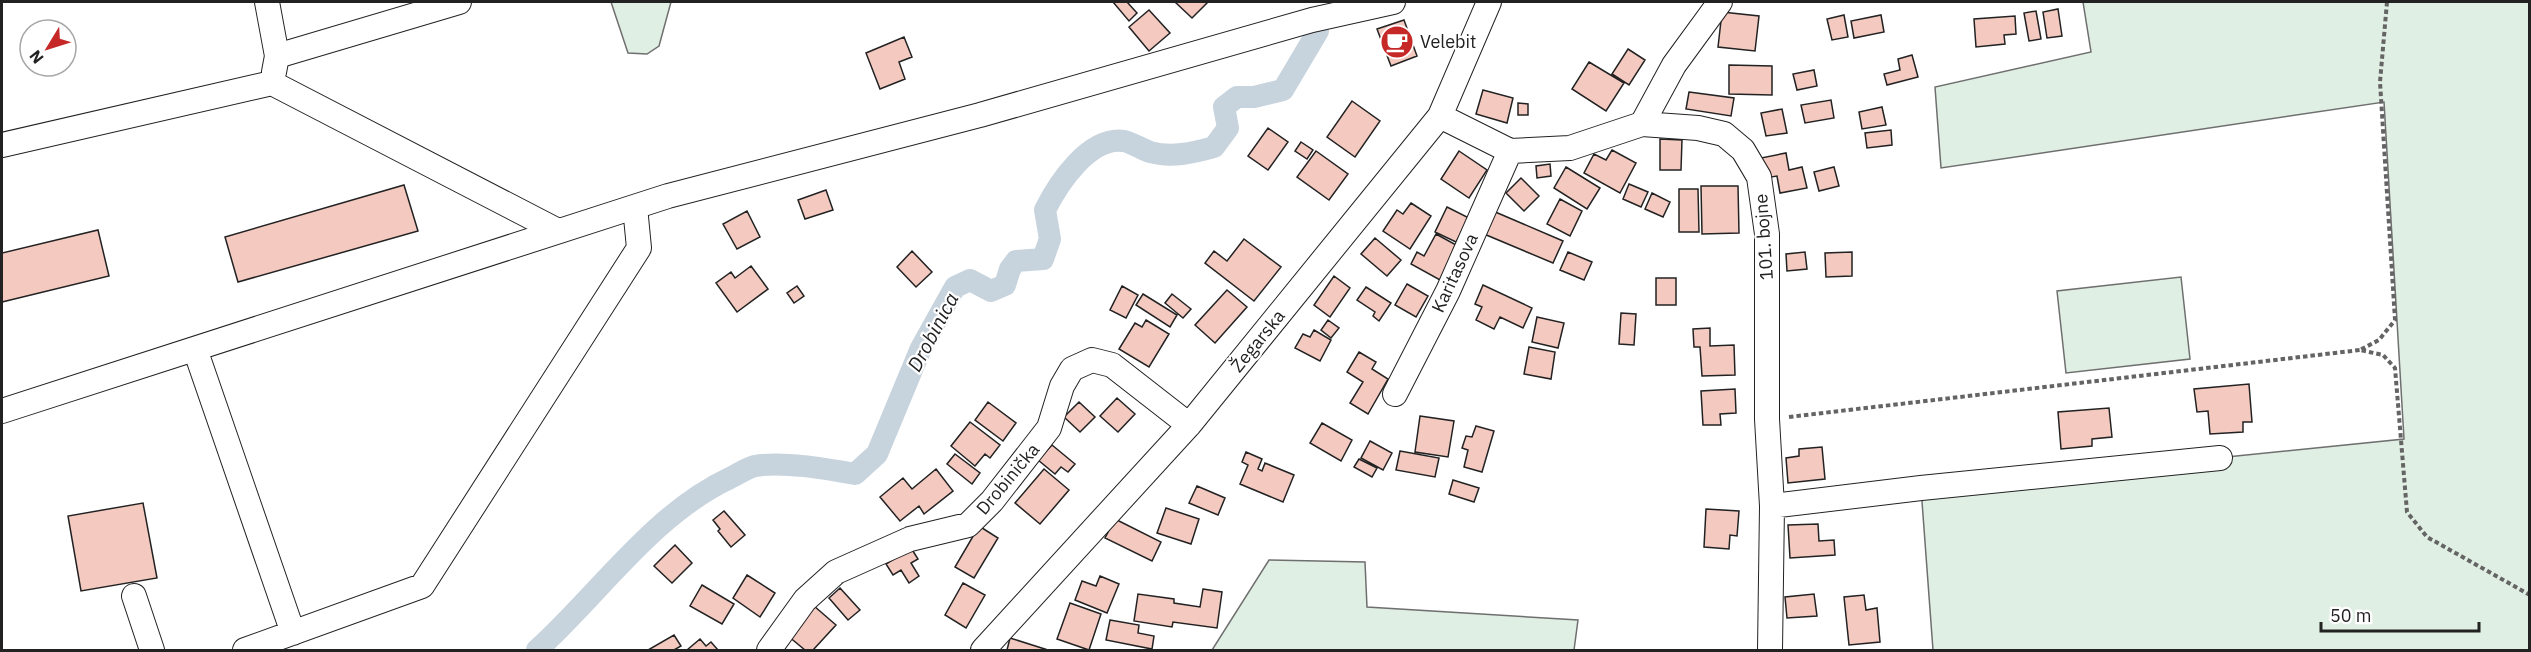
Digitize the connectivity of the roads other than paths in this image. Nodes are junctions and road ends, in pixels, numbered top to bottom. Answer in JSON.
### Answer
{"nodes":[{"id":1,"x":267,"y":2,"type":"edge"},
{"id":2,"x":459,"y":2,"type":"edge"},
{"id":3,"x":1393,"y":2,"type":"edge"},
{"id":4,"x":1490,"y":2,"type":"edge"},
{"id":5,"x":1720,"y":2,"type":"edge"},
{"id":6,"x":1310,"y":11,"type":"edge"},
{"id":7,"x":277,"y":56,"type":"junction"},
{"id":8,"x":272,"y":83,"type":"junction"},
{"id":9,"x":1440,"y":116,"type":"junction"},
{"id":10,"x":1642,"y":124,"type":"junction"},
{"id":11,"x":2,"y":145,"type":"edge"},
{"id":12,"x":1510,"y":151,"type":"junction"},
{"id":13,"x":635,"y":207,"type":"junction"},
{"id":14,"x":558,"y":231,"type":"junction"},
{"id":15,"x":195,"y":349,"type":"junction"},
{"id":16,"x":1395,"y":394,"type":"dead end"},
{"id":17,"x":2,"y":411,"type":"edge"},
{"id":18,"x":1190,"y":425,"type":"junction"},
{"id":19,"x":2220,"y":458,"type":"dead end"},
{"id":20,"x":1772,"y":506,"type":"junction"},
{"id":21,"x":134,"y":596,"type":"dead end"},
{"id":22,"x":293,"y":633,"type":"junction"},
{"id":23,"x":152,"y":651,"type":"edge"},
{"id":24,"x":245,"y":651,"type":"edge"},
{"id":25,"x":769,"y":651,"type":"edge"},
{"id":26,"x":983,"y":651,"type":"edge"},
{"id":27,"x":1770,"y":651,"type":"edge"}],
"edges":[{"from":1,"to":7,"type":"street"},
{"from":2,"to":7,"type":"street"},
{"from":3,"to":6,"type":"street"},
{"from":4,"to":9,"type":"street","name":"Žegarska"},
{"from":5,"to":10,"type":"street"},
{"from":6,"to":13,"type":"street"},
{"from":7,"to":8,"type":"street"},
{"from":8,"to":11,"type":"street"},
{"from":8,"to":14,"type":"street"},
{"from":9,"to":12,"type":"street","name":"101. bojne"},
{"from":9,"to":18,"type":"street","name":"Žegarska"},
{"from":10,"to":12,"type":"street","name":"101. bojne"},
{"from":10,"to":20,"type":"street","name":"101. bojne"},
{"from":12,"to":16,"type":"street","name":"Karitasova"},
{"from":13,"to":14,"type":"street"},
{"from":13,"to":22,"type":"street"},
{"from":14,"to":15,"type":"street"},
{"from":15,"to":17,"type":"street"},
{"from":15,"to":22,"type":"street"},
{"from":18,"to":25,"type":"street","name":"Drobinička"},
{"from":18,"to":26,"type":"street","name":"Žegarska"},
{"from":19,"to":20,"type":"street"},
{"from":20,"to":27,"type":"street","name":"101. bojne"},
{"from":21,"to":23,"type":"street"},
{"from":22,"to":24,"type":"street"}]}
